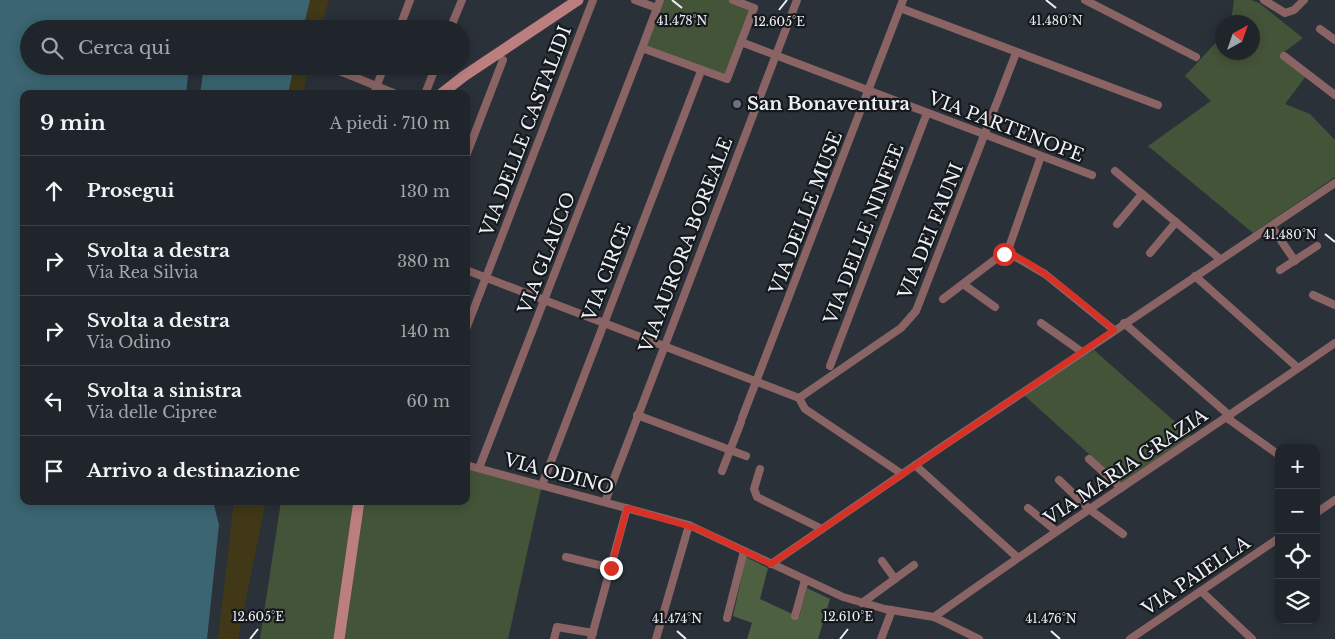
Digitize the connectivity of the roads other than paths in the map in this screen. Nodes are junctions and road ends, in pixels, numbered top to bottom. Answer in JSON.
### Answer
{"nodes":[{"id":1,"x":410,"y":0,"type":"edge"},
{"id":2,"x":462,"y":0,"type":"edge"},
{"id":3,"x":578,"y":0,"type":"edge"},
{"id":4,"x":593,"y":0,"type":"edge"},
{"id":5,"x":635,"y":0,"type":"edge"},
{"id":6,"x":660,"y":0,"type":"edge"},
{"id":7,"x":733,"y":0,"type":"edge"},
{"id":8,"x":797,"y":0,"type":"edge"},
{"id":9,"x":903,"y":0,"type":"edge"},
{"id":10,"x":1084,"y":0,"type":"edge"},
{"id":11,"x":1264,"y":0,"type":"edge"},
{"id":12,"x":1304,"y":0,"type":"edge"},
{"id":13,"x":657,"y":8,"type":"junction"},
{"id":14,"x":900,"y":8,"type":"junction"},
{"id":15,"x":402,"y":20,"type":"edge"},
{"id":16,"x":454,"y":20,"type":"edge"},
{"id":17,"x":1320,"y":29,"type":"dead end"},
{"id":18,"x":1335,"y":40,"type":"edge"},
{"id":19,"x":741,"y":42,"type":"junction"},
{"id":20,"x":642,"y":48,"type":"junction"},
{"id":21,"x":1016,"y":52,"type":"junction"},
{"id":22,"x":776,"y":55,"type":"junction"},
{"id":23,"x":1284,"y":56,"type":"dead end"},
{"id":24,"x":1196,"y":57,"type":"dead end"},
{"id":25,"x":503,"y":60,"type":"dead end"},
{"id":26,"x":701,"y":71,"type":"junction"},
{"id":27,"x":470,"y":72,"type":"edge"},
{"id":28,"x":346,"y":75,"type":"edge"},
{"id":29,"x":381,"y":75,"type":"edge"},
{"id":30,"x":432,"y":75,"type":"edge"},
{"id":31,"x":466,"y":75,"type":"edge"},
{"id":32,"x":375,"y":90,"type":"edge"},
{"id":33,"x":427,"y":90,"type":"edge"},
{"id":34,"x":447,"y":90,"type":"edge"},
{"id":35,"x":869,"y":91,"type":"junction"},
{"id":36,"x":1335,"y":94,"type":"edge"},
{"id":37,"x":1158,"y":105,"type":"dead end"},
{"id":38,"x":927,"y":113,"type":"junction"},
{"id":39,"x":986,"y":136,"type":"junction"},
{"id":40,"x":470,"y":146,"type":"edge"},
{"id":41,"x":1041,"y":156,"type":"junction"},
{"id":42,"x":1115,"y":171,"type":"dead end"},
{"id":43,"x":1092,"y":175,"type":"dead end"},
{"id":44,"x":1334,"y":186,"type":"edge"},
{"id":45,"x":1142,"y":194,"type":"junction"},
{"id":46,"x":1176,"y":222,"type":"junction"},
{"id":47,"x":1117,"y":224,"type":"dead end"},
{"id":48,"x":1270,"y":226,"type":"junction"},
{"id":49,"x":1318,"y":246,"type":"dead end"},
{"id":50,"x":1007,"y":253,"type":"junction"},
{"id":51,"x":1150,"y":253,"type":"dead end"},
{"id":52,"x":1220,"y":259,"type":"junction"},
{"id":53,"x":1295,"y":261,"type":"junction"},
{"id":54,"x":1280,"y":270,"type":"dead end"},
{"id":55,"x":470,"y":271,"type":"edge"},
{"id":56,"x":1195,"y":276,"type":"junction"},
{"id":57,"x":486,"y":277,"type":"junction"},
{"id":58,"x":963,"y":284,"type":"junction"},
{"id":59,"x":1313,"y":295,"type":"dead end"},
{"id":60,"x":943,"y":298,"type":"dead end"},
{"id":61,"x":544,"y":300,"type":"junction"},
{"id":62,"x":1335,"y":304,"type":"edge"},
{"id":63,"x":995,"y":307,"type":"dead end"},
{"id":64,"x":470,"y":319,"type":"edge"},
{"id":65,"x":604,"y":323,"type":"junction"},
{"id":66,"x":1041,"y":323,"type":"dead end"},
{"id":67,"x":1124,"y":324,"type":"junction"},
{"id":68,"x":1114,"y":330,"type":"junction"},
{"id":69,"x":1335,"y":343,"type":"edge"},
{"id":70,"x":663,"y":346,"type":"junction"},
{"id":71,"x":1082,"y":352,"type":"junction"},
{"id":72,"x":830,"y":366,"type":"dead end"},
{"id":73,"x":1298,"y":368,"type":"junction"},
{"id":74,"x":756,"y":380,"type":"junction"},
{"id":75,"x":798,"y":398,"type":"junction"},
{"id":76,"x":637,"y":415,"type":"junction"},
{"id":77,"x":1228,"y":417,"type":"junction"},
{"id":78,"x":730,"y":450,"type":"junction"},
{"id":79,"x":1275,"y":452,"type":"edge"},
{"id":80,"x":746,"y":456,"type":"dead end"},
{"id":81,"x":1089,"y":459,"type":"dead end"},
{"id":82,"x":915,"y":465,"type":"junction"},
{"id":83,"x":470,"y":466,"type":"edge"},
{"id":84,"x":480,"y":468,"type":"junction"},
{"id":85,"x":760,"y":469,"type":"dead end"},
{"id":86,"x":722,"y":471,"type":"dead end"},
{"id":87,"x":902,"y":474,"type":"junction"},
{"id":88,"x":1059,"y":480,"type":"dead end"},
{"id":89,"x":542,"y":485,"type":"junction"},
{"id":90,"x":1121,"y":488,"type":"junction"},
{"id":91,"x":1335,"y":500,"type":"edge"},
{"id":92,"x":605,"y":502,"type":"junction"},
{"id":93,"x":358,"y":505,"type":"edge"},
{"id":94,"x":627,"y":508,"type":"junction"},
{"id":95,"x":1028,"y":508,"type":"dead end"},
{"id":96,"x":1090,"y":509,"type":"junction"},
{"id":97,"x":1320,"y":510,"type":"edge"},
{"id":98,"x":689,"y":526,"type":"junction"},
{"id":99,"x":822,"y":529,"type":"junction"},
{"id":100,"x":1056,"y":531,"type":"junction"},
{"id":101,"x":1123,"y":534,"type":"dead end"},
{"id":102,"x":1275,"y":541,"type":"edge"},
{"id":103,"x":744,"y":551,"type":"junction"},
{"id":104,"x":566,"y":557,"type":"dead end"},
{"id":105,"x":1017,"y":557,"type":"junction"},
{"id":106,"x":882,"y":561,"type":"dead end"},
{"id":107,"x":771,"y":564,"type":"junction"},
{"id":108,"x":914,"y":565,"type":"dead end"},
{"id":109,"x":611,"y":568,"type":"junction"},
{"id":110,"x":895,"y":579,"type":"junction"},
{"id":111,"x":805,"y":580,"type":"junction"},
{"id":112,"x":1201,"y":591,"type":"junction"},
{"id":113,"x":862,"y":603,"type":"junction"},
{"id":114,"x":892,"y":610,"type":"junction"},
{"id":115,"x":796,"y":616,"type":"dead end"},
{"id":116,"x":934,"y":617,"type":"junction"},
{"id":117,"x":727,"y":618,"type":"dead end"},
{"id":118,"x":592,"y":636,"type":"edge"},
{"id":119,"x":1136,"y":638,"type":"edge"},
{"id":120,"x":339,"y":639,"type":"edge"},
{"id":121,"x":554,"y":639,"type":"edge"},
{"id":122,"x":656,"y":639,"type":"edge"},
{"id":123,"x":881,"y":639,"type":"edge"},
{"id":124,"x":979,"y":639,"type":"edge"},
{"id":125,"x":1252,"y":639,"type":"edge"}],
"edges":[{"from":1,"to":15,"type":"street"},
{"from":2,"to":16,"type":"street"},
{"from":3,"to":27,"type":"main road"},
{"from":4,"to":57,"type":"street","name":"VIA DELLE CASTALIDI"},
{"from":5,"to":13,"type":"street"},
{"from":6,"to":13,"type":"street","name":"VIA GLAUCO"},
{"from":7,"to":19,"type":"street"},
{"from":8,"to":22,"type":"street","name":"VIA AURORA BOREALE"},
{"from":9,"to":14,"type":"street","name":"VIA DELLE MUSE"},
{"from":10,"to":24,"type":"street"},
{"from":11,"to":12,"type":"street"},
{"from":13,"to":20,"type":"street","name":"VIA GLAUCO"},
{"from":14,"to":21,"type":"street"},
{"from":14,"to":35,"type":"street","name":"VIA DELLE MUSE"},
{"from":17,"to":18,"type":"street"},
{"from":19,"to":22,"type":"street","name":"VIA PARTENOPE"},
{"from":19,"to":26,"type":"street"},
{"from":20,"to":26,"type":"street"},
{"from":20,"to":61,"type":"street","name":"VIA GLAUCO"},
{"from":21,"to":37,"type":"street"},
{"from":21,"to":39,"type":"street","name":"VIA DEI FAUNI"},
{"from":22,"to":35,"type":"street","name":"VIA PARTENOPE"},
{"from":22,"to":70,"type":"street","name":"VIA AURORA BOREALE"},
{"from":23,"to":36,"type":"street"},
{"from":25,"to":40,"type":"street"},
{"from":26,"to":65,"type":"street","name":"VIA CIRCE"},
{"from":28,"to":32,"type":"street"},
{"from":29,"to":32,"type":"street"},
{"from":30,"to":33,"type":"street"},
{"from":31,"to":34,"type":"main road"},
{"from":35,"to":38,"type":"street","name":"VIA PARTENOPE"},
{"from":35,"to":74,"type":"street","name":"VIA DELLE MUSE"},
{"from":38,"to":39,"type":"street","name":"VIA PARTENOPE"},
{"from":38,"to":72,"type":"street","name":"VIA DELLE NINFEE"},
{"from":39,"to":41,"type":"street","name":"VIA PARTENOPE"},
{"from":39,"to":75,"type":"street","name":"VIA DEI FAUNI"},
{"from":41,"to":43,"type":"street","name":"VIA PARTENOPE"},
{"from":41,"to":50,"type":"street"},
{"from":42,"to":45,"type":"street"},
{"from":44,"to":48,"type":"street"},
{"from":45,"to":46,"type":"street"},
{"from":45,"to":47,"type":"street"},
{"from":46,"to":51,"type":"street"},
{"from":46,"to":52,"type":"street"},
{"from":48,"to":52,"type":"street"},
{"from":48,"to":53,"type":"street"},
{"from":49,"to":53,"type":"street"},
{"from":50,"to":58,"type":"street"},
{"from":50,"to":68,"type":"street"},
{"from":52,"to":56,"type":"street"},
{"from":53,"to":54,"type":"street"},
{"from":55,"to":57,"type":"street"},
{"from":56,"to":67,"type":"street"},
{"from":56,"to":73,"type":"street"},
{"from":57,"to":61,"type":"street"},
{"from":57,"to":64,"type":"street","name":"VIA DELLE CASTALIDI"},
{"from":58,"to":60,"type":"street"},
{"from":58,"to":63,"type":"street"},
{"from":59,"to":62,"type":"street"},
{"from":61,"to":65,"type":"street"},
{"from":61,"to":84,"type":"street","name":"VIA GLAUCO"},
{"from":65,"to":70,"type":"street"},
{"from":65,"to":89,"type":"street","name":"VIA CIRCE"},
{"from":66,"to":71,"type":"street"},
{"from":67,"to":68,"type":"street"},
{"from":67,"to":77,"type":"street"},
{"from":68,"to":71,"type":"street"},
{"from":69,"to":73,"type":"street","name":"VIA MARIA GRAZIA"},
{"from":70,"to":74,"type":"street"},
{"from":70,"to":76,"type":"street","name":"VIA AURORA BOREALE"},
{"from":71,"to":82,"type":"street"},
{"from":73,"to":77,"type":"street","name":"VIA MARIA GRAZIA"},
{"from":74,"to":75,"type":"street"},
{"from":74,"to":78,"type":"street","name":"VIA DELLE MUSE"},
{"from":75,"to":87,"type":"street"},
{"from":76,"to":78,"type":"street"},
{"from":76,"to":92,"type":"street","name":"VIA AURORA BOREALE"},
{"from":77,"to":79,"type":"street"},
{"from":77,"to":90,"type":"street","name":"VIA MARIA GRAZIA"},
{"from":78,"to":80,"type":"street"},
{"from":78,"to":86,"type":"street","name":"VIA DELLE MUSE"},
{"from":81,"to":90,"type":"street"},
{"from":82,"to":87,"type":"street"},
{"from":82,"to":105,"type":"street"},
{"from":83,"to":84,"type":"street","name":"VIA ODINO"},
{"from":84,"to":89,"type":"street","name":"VIA ODINO"},
{"from":85,"to":99,"type":"street"},
{"from":87,"to":99,"type":"street"},
{"from":88,"to":96,"type":"street"},
{"from":89,"to":92,"type":"street","name":"VIA ODINO"},
{"from":90,"to":96,"type":"street","name":"VIA MARIA GRAZIA"},
{"from":91,"to":97,"type":"street"},
{"from":92,"to":94,"type":"street","name":"VIA ODINO"},
{"from":93,"to":120,"type":"main road"},
{"from":94,"to":98,"type":"street","name":"VIA ODINO"},
{"from":94,"to":109,"type":"street"},
{"from":95,"to":100,"type":"street"},
{"from":96,"to":100,"type":"street","name":"VIA MARIA GRAZIA"},
{"from":96,"to":101,"type":"street"},
{"from":98,"to":103,"type":"street","name":"VIA ODINO"},
{"from":98,"to":122,"type":"street"},
{"from":99,"to":107,"type":"street"},
{"from":100,"to":105,"type":"street","name":"VIA MARIA GRAZIA"},
{"from":102,"to":112,"type":"street","name":"VIA PAIELLA"},
{"from":103,"to":107,"type":"street","name":"VIA ODINO"},
{"from":103,"to":117,"type":"street"},
{"from":104,"to":109,"type":"street"},
{"from":105,"to":116,"type":"street","name":"VIA MARIA GRAZIA"},
{"from":106,"to":110,"type":"street"},
{"from":107,"to":111,"type":"street","name":"VIA ODINO"},
{"from":108,"to":110,"type":"street"},
{"from":109,"to":118,"type":"street"},
{"from":110,"to":113,"type":"street"},
{"from":111,"to":113,"type":"street","name":"VIA ODINO"},
{"from":111,"to":115,"type":"street"},
{"from":112,"to":119,"type":"street","name":"VIA PAIELLA"},
{"from":112,"to":125,"type":"street"},
{"from":113,"to":114,"type":"street","name":"VIA ODINO"},
{"from":114,"to":116,"type":"street","name":"VIA ODINO"},
{"from":114,"to":123,"type":"street"},
{"from":116,"to":124,"type":"street","name":"VIA ODINO"},
{"from":118,"to":121,"type":"street"}]}
